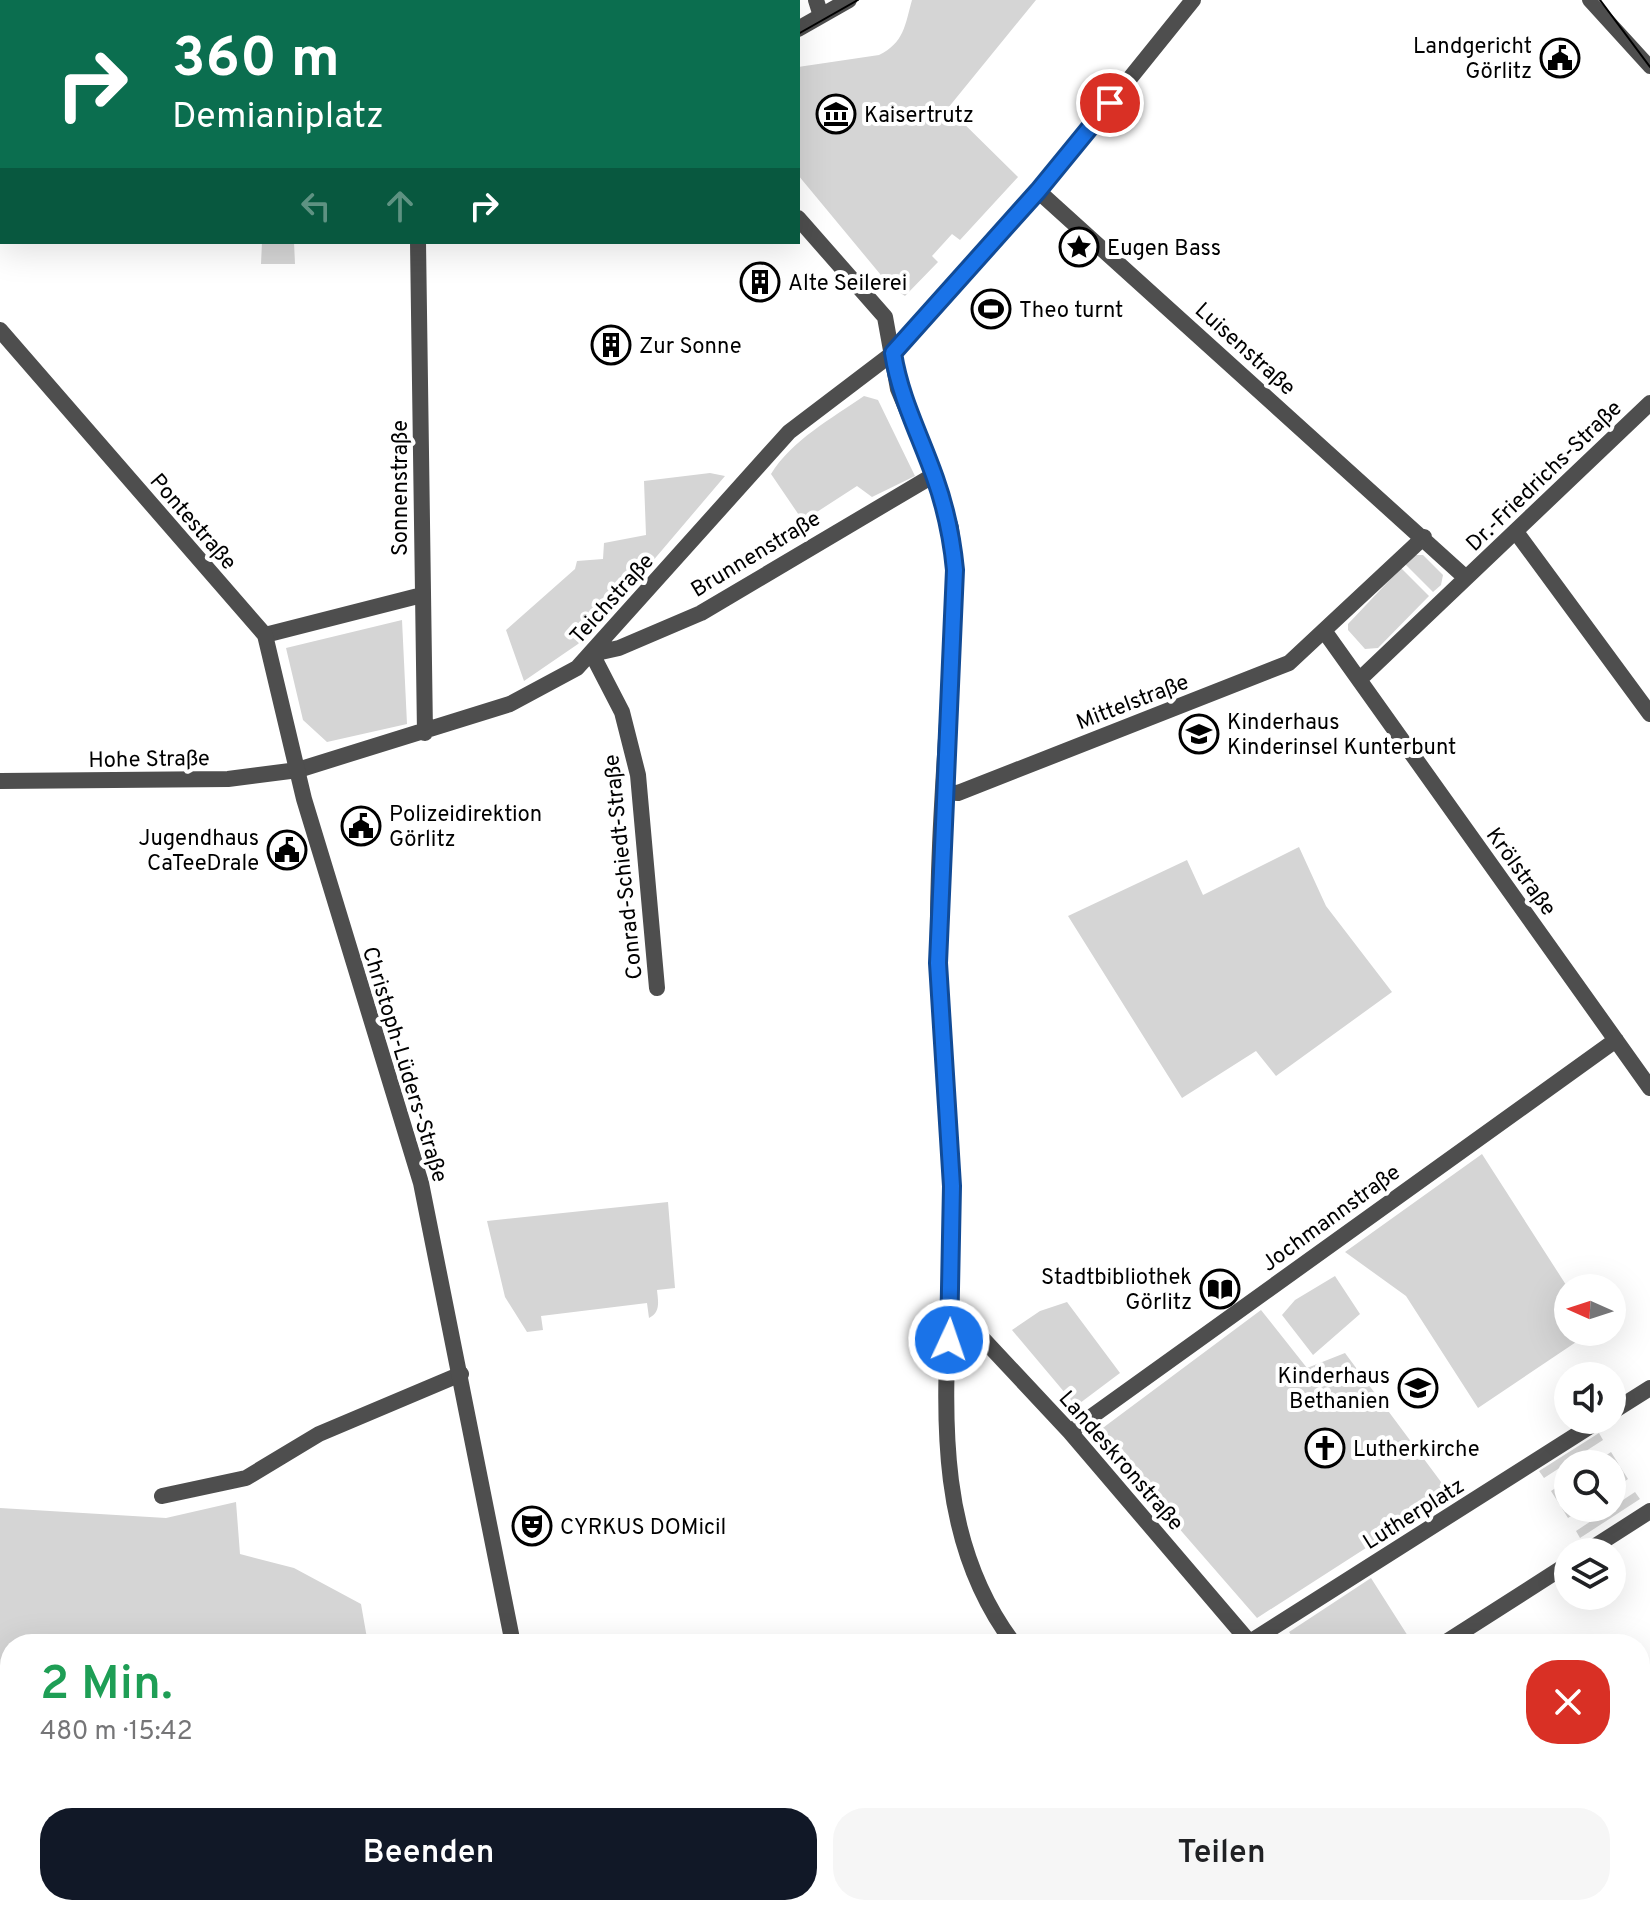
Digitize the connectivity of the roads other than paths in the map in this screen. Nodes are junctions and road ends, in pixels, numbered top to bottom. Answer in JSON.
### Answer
{"nodes":[{"id":1,"x":849,"y":0,"type":"edge"},
{"id":2,"x":1193,"y":0,"type":"edge"},
{"id":3,"x":1589,"y":0,"type":"edge"},
{"id":4,"x":818,"y":8,"type":"edge"},
{"id":5,"x":800,"y":27,"type":"edge"},
{"id":6,"x":1650,"y":67,"type":"edge"},
{"id":7,"x":1038,"y":191,"type":"junction"},
{"id":8,"x":800,"y":220,"type":"edge"},
{"id":9,"x":418,"y":244,"type":"edge"},
{"id":10,"x":0,"y":330,"type":"edge"},
{"id":11,"x":893,"y":353,"type":"junction"},
{"id":12,"x":1650,"y":403,"type":"edge"},
{"id":13,"x":934,"y":475,"type":"junction"},
{"id":14,"x":1516,"y":532,"type":"junction"},
{"id":15,"x":1424,"y":537,"type":"junction"},
{"id":16,"x":1466,"y":578,"type":"junction"},
{"id":17,"x":422,"y":595,"type":"junction"},
{"id":18,"x":1325,"y":632,"type":"junction"},
{"id":19,"x":265,"y":635,"type":"junction"},
{"id":20,"x":592,"y":654,"type":"junction"},
{"id":21,"x":1360,"y":679,"type":"junction"},
{"id":22,"x":1650,"y":714,"type":"edge"},
{"id":23,"x":425,"y":733,"type":"junction"},
{"id":24,"x":298,"y":770,"type":"junction"},
{"id":25,"x":0,"y":781,"type":"edge"},
{"id":26,"x":945,"y":792,"type":"junction"},
{"id":27,"x":657,"y":988,"type":"dead end"},
{"id":28,"x":1616,"y":1040,"type":"junction"},
{"id":29,"x":1650,"y":1088,"type":"edge"},
{"id":30,"x":951,"y":1314,"type":"junction"},
{"id":31,"x":461,"y":1374,"type":"junction"},
{"id":32,"x":1650,"y":1388,"type":"edge"},
{"id":33,"x":1626,"y":1403,"type":"edge"},
{"id":34,"x":1070,"y":1432,"type":"junction"},
{"id":35,"x":1578,"y":1434,"type":"edge"},
{"id":36,"x":162,"y":1496,"type":"dead end"},
{"id":37,"x":1650,"y":1511,"type":"edge"},
{"id":38,"x":1608,"y":1538,"type":"edge"},
{"id":39,"x":1554,"y":1573,"type":"edge"},
{"id":40,"x":511,"y":1634,"type":"edge"},
{"id":41,"x":1008,"y":1634,"type":"edge"},
{"id":42,"x":1243,"y":1634,"type":"edge"},
{"id":43,"x":1265,"y":1634,"type":"edge"},
{"id":44,"x":1459,"y":1634,"type":"edge"}],
"edges":[{"from":1,"to":4,"type":"street"},
{"from":2,"to":7,"type":"street","name":"Teichstraße"},
{"from":3,"to":6,"type":"street"},
{"from":4,"to":5,"type":"street"},
{"from":7,"to":11,"type":"street","name":"Teichstraße"},
{"from":7,"to":15,"type":"street","name":"Luisenstraße"},
{"from":8,"to":11,"type":"street"},
{"from":9,"to":17,"type":"street","name":"Sonnenstraße"},
{"from":10,"to":19,"type":"street","name":"Pontestraße"},
{"from":11,"to":13,"type":"street"},
{"from":11,"to":20,"type":"street","name":"Teichstraße"},
{"from":12,"to":14,"type":"street","name":"Dr.-Friedrichs-Straße"},
{"from":13,"to":20,"type":"street","name":"Brunnenstraße"},
{"from":13,"to":26,"type":"street"},
{"from":14,"to":16,"type":"street","name":"Dr.-Friedrichs-Straße"},
{"from":14,"to":22,"type":"street"},
{"from":15,"to":16,"type":"street","name":"Luisenstraße"},
{"from":15,"to":18,"type":"street","name":"Mittelstraße"},
{"from":16,"to":21,"type":"street","name":"Dr.-Friedrichs-Straße"},
{"from":17,"to":19,"type":"street"},
{"from":17,"to":23,"type":"street","name":"Sonnenstraße"},
{"from":18,"to":21,"type":"street","name":"Krölstraße"},
{"from":18,"to":26,"type":"street","name":"Mittelstraße"},
{"from":19,"to":24,"type":"street","name":"Pontestraße"},
{"from":20,"to":23,"type":"street","name":"Teichstraße"},
{"from":20,"to":27,"type":"street","name":"Conrad-Schiedt-Straße"},
{"from":21,"to":28,"type":"street","name":"Krölstraße"},
{"from":23,"to":24,"type":"street","name":"Teichstraße"},
{"from":24,"to":25,"type":"street","name":"Hohe Straße"},
{"from":24,"to":31,"type":"street","name":"Christoph-Lüders-Straße"},
{"from":26,"to":30,"type":"street"},
{"from":28,"to":29,"type":"street","name":"Krölstraße"},
{"from":28,"to":34,"type":"street","name":"Jochmannstraße"},
{"from":30,"to":34,"type":"street","name":"Landeskronstraße"},
{"from":30,"to":41,"type":"street"},
{"from":31,"to":36,"type":"street"},
{"from":31,"to":40,"type":"street","name":"Christoph-Lüders-Straße"},
{"from":32,"to":33,"type":"street"},
{"from":34,"to":42,"type":"street","name":"Landeskronstraße"},
{"from":35,"to":43,"type":"street","name":"Lutherplatz"},
{"from":37,"to":38,"type":"street"},
{"from":39,"to":44,"type":"street"}]}
